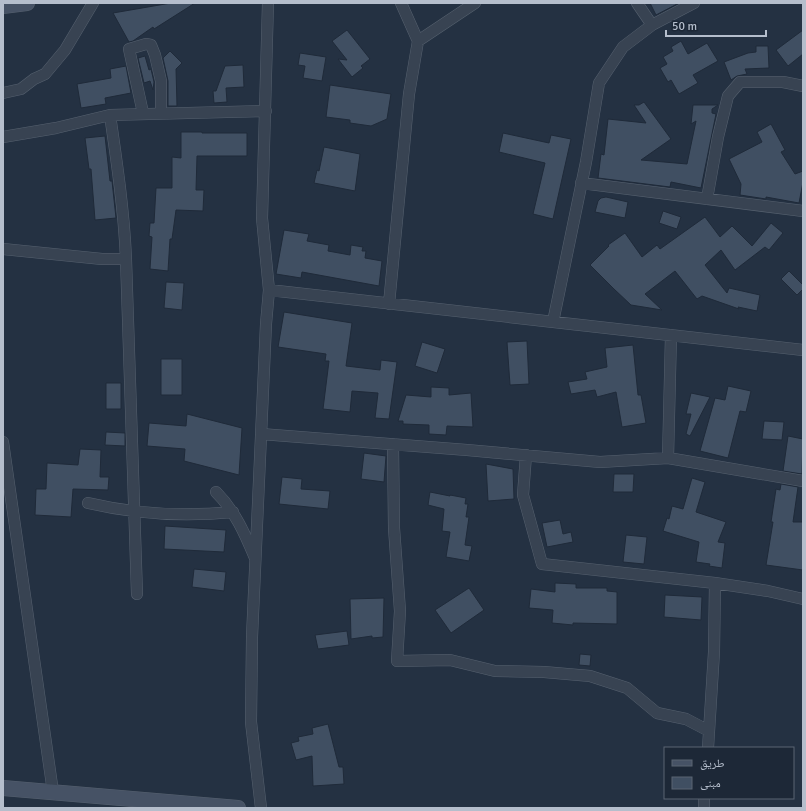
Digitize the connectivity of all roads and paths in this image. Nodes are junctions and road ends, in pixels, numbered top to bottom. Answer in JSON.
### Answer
{"nodes":[{"id":1,"x":27,"y":3,"type":"edge"},
{"id":2,"x":94,"y":3,"type":"edge"},
{"id":3,"x":268,"y":3,"type":"edge"},
{"id":4,"x":401,"y":3,"type":"edge"},
{"id":5,"x":475,"y":3,"type":"edge"},
{"id":6,"x":637,"y":3,"type":"edge"},
{"id":7,"x":694,"y":3,"type":"edge"},
{"id":8,"x":3,"y":6,"type":"edge"},
{"id":9,"x":652,"y":25,"type":"junction"},
{"id":10,"x":418,"y":41,"type":"junction"},
{"id":11,"x":803,"y":86,"type":"edge"},
{"id":12,"x":3,"y":93,"type":"edge"},
{"id":13,"x":266,"y":111,"type":"junction"},
{"id":14,"x":143,"y":113,"type":"junction"},
{"id":15,"x":161,"y":113,"type":"junction"},
{"id":16,"x":110,"y":115,"type":"junction"},
{"id":17,"x":3,"y":137,"type":"edge"},
{"id":18,"x":581,"y":183,"type":"junction"},
{"id":19,"x":706,"y":199,"type":"junction"},
{"id":20,"x":803,"y":211,"type":"edge"},
{"id":21,"x":3,"y":249,"type":"edge"},
{"id":22,"x":126,"y":259,"type":"junction"},
{"id":23,"x":269,"y":290,"type":"junction"},
{"id":24,"x":389,"y":304,"type":"junction"},
{"id":25,"x":553,"y":322,"type":"junction"},
{"id":26,"x":671,"y":335,"type":"junction"},
{"id":27,"x":803,"y":350,"type":"edge"},
{"id":28,"x":261,"y":434,"type":"junction"},
{"id":29,"x":3,"y":442,"type":"edge"},
{"id":30,"x":394,"y":444,"type":"junction"},
{"id":31,"x":526,"y":455,"type":"junction"},
{"id":32,"x":668,"y":458,"type":"junction"},
{"id":33,"x":803,"y":481,"type":"edge"},
{"id":34,"x":216,"y":492,"type":"dead end"},
{"id":35,"x":88,"y":503,"type":"dead end"},
{"id":36,"x":135,"y":511,"type":"junction"},
{"id":37,"x":232,"y":512,"type":"junction"},
{"id":38,"x":256,"y":560,"type":"junction"},
{"id":39,"x":715,"y":583,"type":"junction"},
{"id":40,"x":137,"y":594,"type":"dead end"},
{"id":41,"x":803,"y":599,"type":"edge"},
{"id":42,"x":709,"y":731,"type":"junction"},
{"id":43,"x":708,"y":747,"type":"edge"},
{"id":44,"x":3,"y":788,"type":"edge"},
{"id":45,"x":53,"y":792,"type":"junction"},
{"id":46,"x":119,"y":803,"type":"edge"},
{"id":47,"x":238,"y":808,"type":"edge"},
{"id":48,"x":261,"y":808,"type":"edge"}],
"edges":[{"from":1,"to":8,"type":"street"},
{"from":2,"to":12,"type":"street"},
{"from":3,"to":13,"type":"street"},
{"from":4,"to":10,"type":"street"},
{"from":5,"to":10,"type":"street"},
{"from":6,"to":9,"type":"street"},
{"from":7,"to":9,"type":"street"},
{"from":9,"to":18,"type":"street"},
{"from":10,"to":24,"type":"street"},
{"from":11,"to":19,"type":"street"},
{"from":13,"to":15,"type":"street"},
{"from":13,"to":23,"type":"street"},
{"from":14,"to":15,"type":"street"},
{"from":14,"to":15,"type":"street"},
{"from":14,"to":16,"type":"street"},
{"from":16,"to":17,"type":"street"},
{"from":16,"to":22,"type":"street"},
{"from":18,"to":19,"type":"street"},
{"from":18,"to":25,"type":"street"},
{"from":19,"to":20,"type":"street"},
{"from":21,"to":22,"type":"street"},
{"from":22,"to":36,"type":"street"},
{"from":23,"to":24,"type":"street"},
{"from":23,"to":28,"type":"street"},
{"from":24,"to":25,"type":"street"},
{"from":25,"to":26,"type":"street"},
{"from":26,"to":27,"type":"street"},
{"from":26,"to":32,"type":"street"},
{"from":28,"to":30,"type":"street"},
{"from":28,"to":38,"type":"street"},
{"from":29,"to":45,"type":"street"},
{"from":30,"to":31,"type":"street"},
{"from":30,"to":42,"type":"street"},
{"from":31,"to":32,"type":"street"},
{"from":31,"to":39,"type":"street"},
{"from":32,"to":33,"type":"street"},
{"from":34,"to":37,"type":"street"},
{"from":35,"to":36,"type":"street"},
{"from":36,"to":37,"type":"street"},
{"from":36,"to":40,"type":"street"},
{"from":37,"to":38,"type":"street"},
{"from":38,"to":48,"type":"street"},
{"from":39,"to":41,"type":"street"},
{"from":39,"to":42,"type":"street"},
{"from":42,"to":43,"type":"street"},
{"from":44,"to":45,"type":"street"},
{"from":45,"to":46,"type":"street"},
{"from":46,"to":47,"type":"street"}]}
